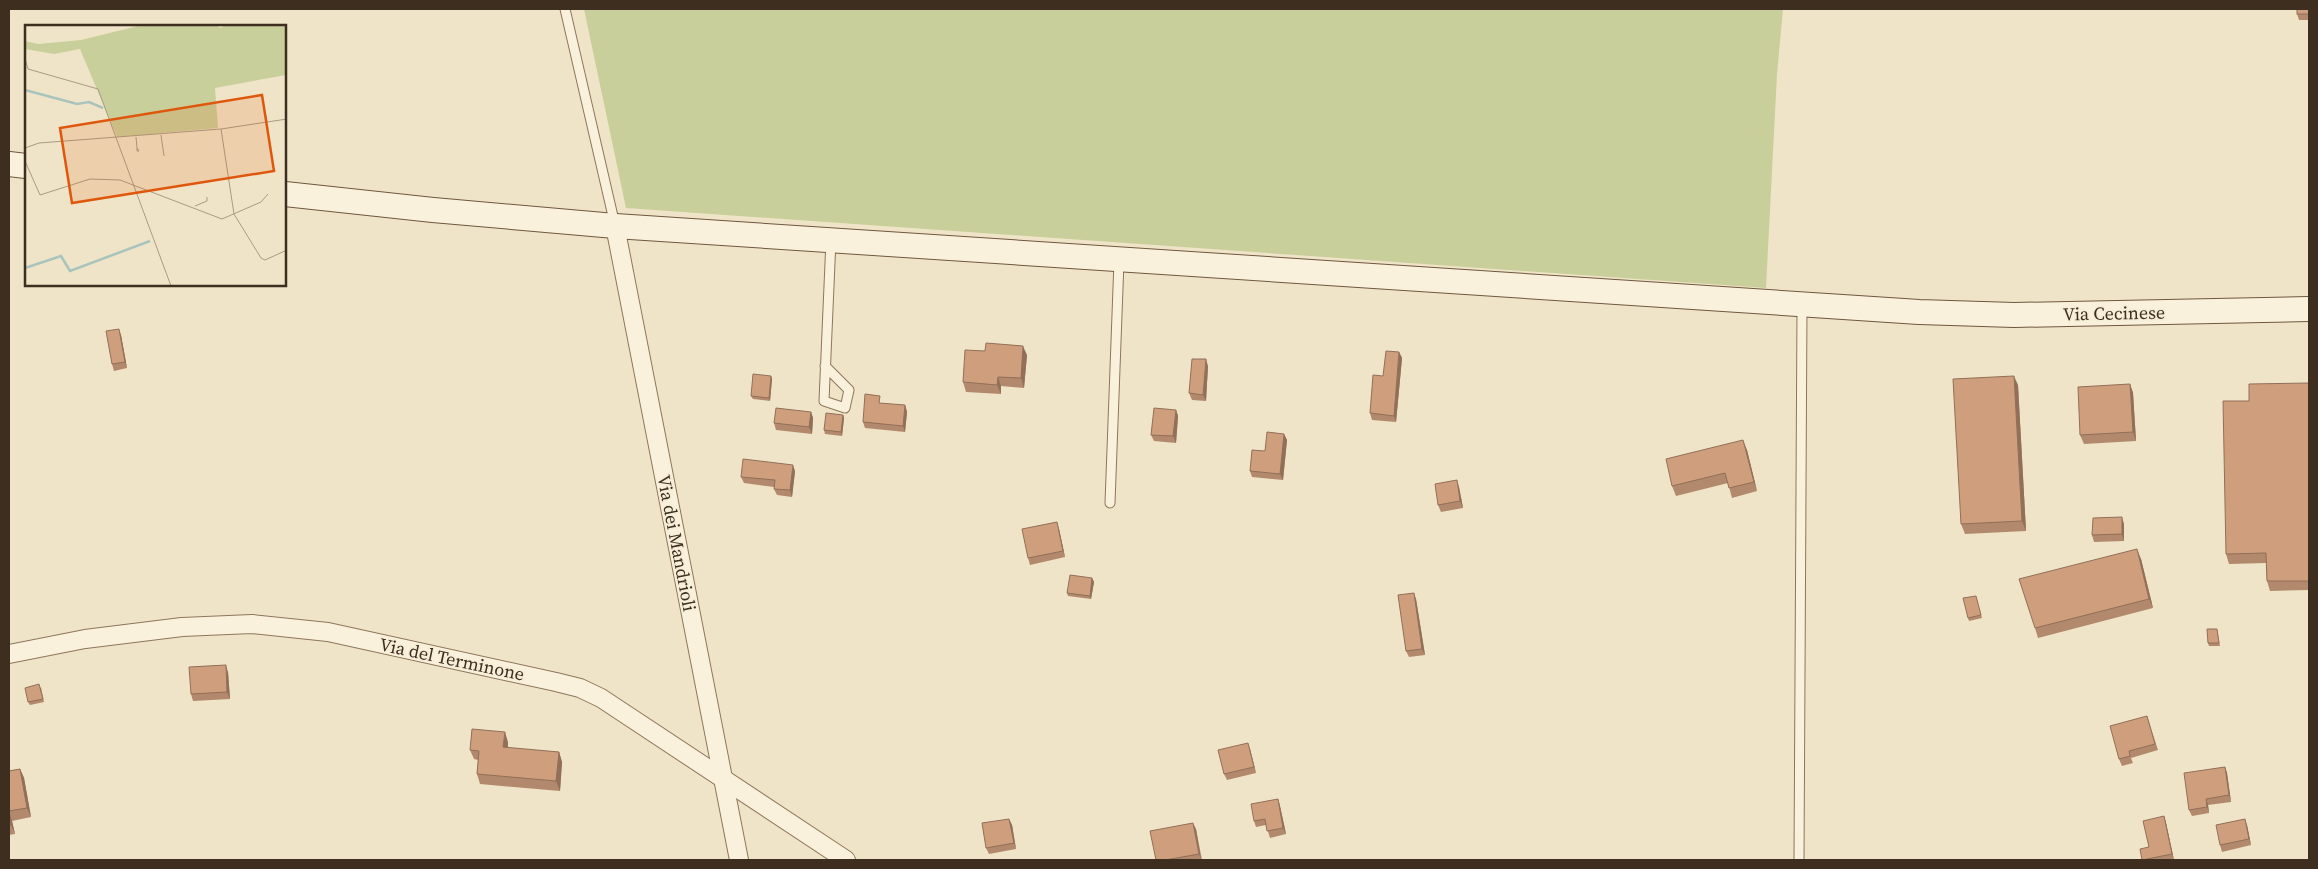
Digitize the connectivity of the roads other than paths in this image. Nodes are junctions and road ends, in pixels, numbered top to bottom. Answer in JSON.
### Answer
{"nodes":[{"id":1,"x":565,"y":9,"type":"edge"},
{"id":2,"x":9,"y":164,"type":"edge"},
{"id":3,"x":25,"y":166,"type":"edge"},
{"id":4,"x":286,"y":194,"type":"edge"},
{"id":5,"x":615,"y":226,"type":"junction"},
{"id":6,"x":831,"y":240,"type":"junction"},
{"id":7,"x":1119,"y":258,"type":"junction"},
{"id":8,"x":1802,"y":305,"type":"junction"},
{"id":9,"x":2309,"y":309,"type":"edge"},
{"id":10,"x":825,"y":366,"type":"dead end"},
{"id":11,"x":1110,"y":503,"type":"dead end"},
{"id":12,"x":9,"y":654,"type":"edge"},
{"id":13,"x":723,"y":778,"type":"junction"},
{"id":14,"x":739,"y":860,"type":"edge"},
{"id":15,"x":846,"y":860,"type":"edge"},
{"id":16,"x":1799,"y":860,"type":"edge"}],
"edges":[{"from":1,"to":5,"type":"lane"},
{"from":2,"to":3,"type":"main road"},
{"from":4,"to":5,"type":"main road","name":"Via Cecinese"},
{"from":5,"to":6,"type":"main road","name":"Via Cecinese"},
{"from":5,"to":13,"type":"street","name":"Via dei Mandrioli"},
{"from":6,"to":7,"type":"main road","name":"Via Cecinese"},
{"from":6,"to":10,"type":"lane"},
{"from":7,"to":8,"type":"main road","name":"Via Cecinese"},
{"from":7,"to":11,"type":"lane"},
{"from":8,"to":9,"type":"main road","name":"Via Cecinese"},
{"from":8,"to":16,"type":"lane"},
{"from":12,"to":13,"type":"street","name":"Via del Terminone"},
{"from":13,"to":14,"type":"street","name":"Via dei Mandrioli"},
{"from":13,"to":15,"type":"street","name":"Via del Terminone"}]}
